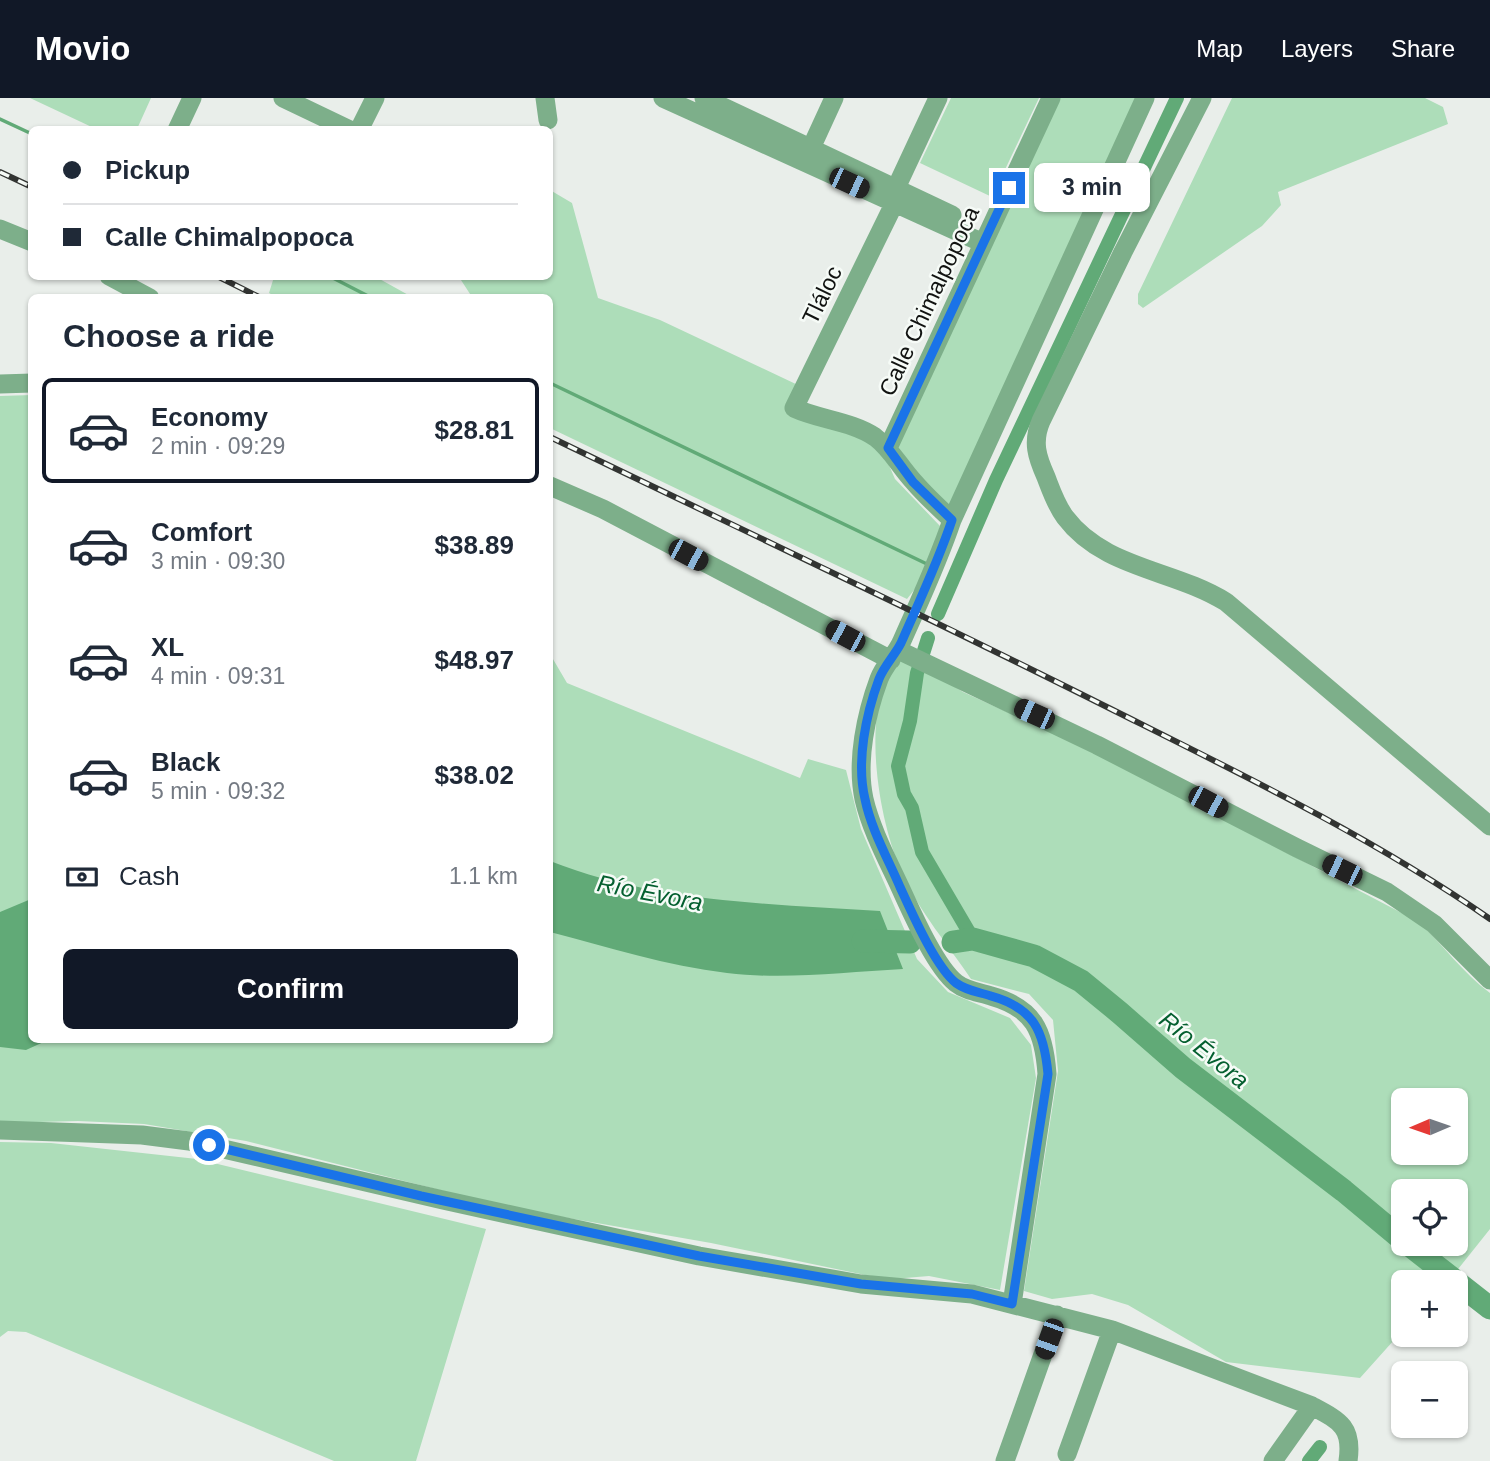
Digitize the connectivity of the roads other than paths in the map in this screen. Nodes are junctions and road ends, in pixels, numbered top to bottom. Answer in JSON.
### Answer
{"nodes":[{"id":1,"x":192,"y":98,"type":"edge"},
{"id":2,"x":283,"y":98,"type":"edge"},
{"id":3,"x":375,"y":98,"type":"edge"},
{"id":4,"x":545,"y":98,"type":"edge"},
{"id":5,"x":663,"y":98,"type":"edge"},
{"id":6,"x":834,"y":98,"type":"edge"},
{"id":7,"x":938,"y":98,"type":"edge"},
{"id":8,"x":1051,"y":98,"type":"edge"},
{"id":9,"x":1145,"y":98,"type":"edge"},
{"id":10,"x":1202,"y":98,"type":"edge"},
{"id":11,"x":714,"y":100,"type":"edge"},
{"id":12,"x":548,"y":120,"type":"dead end"},
{"id":13,"x":179,"y":126,"type":"edge"},
{"id":14,"x":342,"y":126,"type":"edge"},
{"id":15,"x":361,"y":126,"type":"edge"},
{"id":16,"x":807,"y":155,"type":"junction"},
{"id":17,"x":895,"y":196,"type":"junction"},
{"id":18,"x":0,"y":229,"type":"edge"},
{"id":19,"x":985,"y":238,"type":"junction"},
{"id":20,"x":28,"y":240,"type":"edge"},
{"id":21,"x":116,"y":280,"type":"edge"},
{"id":22,"x":143,"y":294,"type":"edge"},
{"id":23,"x":28,"y":383,"type":"edge"},
{"id":24,"x":0,"y":384,"type":"edge"},
{"id":25,"x":888,"y":448,"type":"junction"},
{"id":26,"x":553,"y":487,"type":"edge"},
{"id":27,"x":952,"y":520,"type":"junction"},
{"id":28,"x":894,"y":655,"type":"junction"},
{"id":29,"x":1490,"y":826,"type":"edge"},
{"id":30,"x":1490,"y":980,"type":"edge"},
{"id":31,"x":0,"y":1130,"type":"edge"},
{"id":32,"x":1012,"y":1304,"type":"junction"},
{"id":33,"x":1057,"y":1315,"type":"junction"},
{"id":34,"x":1112,"y":1330,"type":"junction"},
{"id":35,"x":1312,"y":1406,"type":"junction"},
{"id":36,"x":1067,"y":1454,"type":"dead end"},
{"id":37,"x":1005,"y":1461,"type":"edge"},
{"id":38,"x":1273,"y":1461,"type":"edge"},
{"id":39,"x":1348,"y":1461,"type":"edge"}],
"edges":[{"from":1,"to":13,"type":"street"},
{"from":2,"to":14,"type":"street"},
{"from":3,"to":15,"type":"street"},
{"from":4,"to":12,"type":"street"},
{"from":5,"to":16,"type":"street"},
{"from":6,"to":16,"type":"street"},
{"from":7,"to":17,"type":"street","name":"Tláloc"},
{"from":8,"to":19,"type":"street","name":"Calle Chimalpopoca"},
{"from":9,"to":27,"type":"street"},
{"from":10,"to":29,"type":"street"},
{"from":11,"to":16,"type":"street"},
{"from":16,"to":17,"type":"street"},
{"from":17,"to":19,"type":"street"},
{"from":17,"to":25,"type":"street","name":"Tláloc"},
{"from":18,"to":20,"type":"street"},
{"from":19,"to":25,"type":"street","name":"Calle Chimalpopoca"},
{"from":21,"to":22,"type":"street"},
{"from":23,"to":24,"type":"street"},
{"from":25,"to":27,"type":"street"},
{"from":26,"to":28,"type":"street"},
{"from":27,"to":28,"type":"street"},
{"from":28,"to":30,"type":"street"},
{"from":28,"to":32,"type":"street"},
{"from":31,"to":32,"type":"street"},
{"from":32,"to":33,"type":"street"},
{"from":33,"to":34,"type":"street"},
{"from":33,"to":37,"type":"street"},
{"from":34,"to":35,"type":"street"},
{"from":34,"to":36,"type":"street"},
{"from":35,"to":38,"type":"street"},
{"from":35,"to":39,"type":"street"}]}
